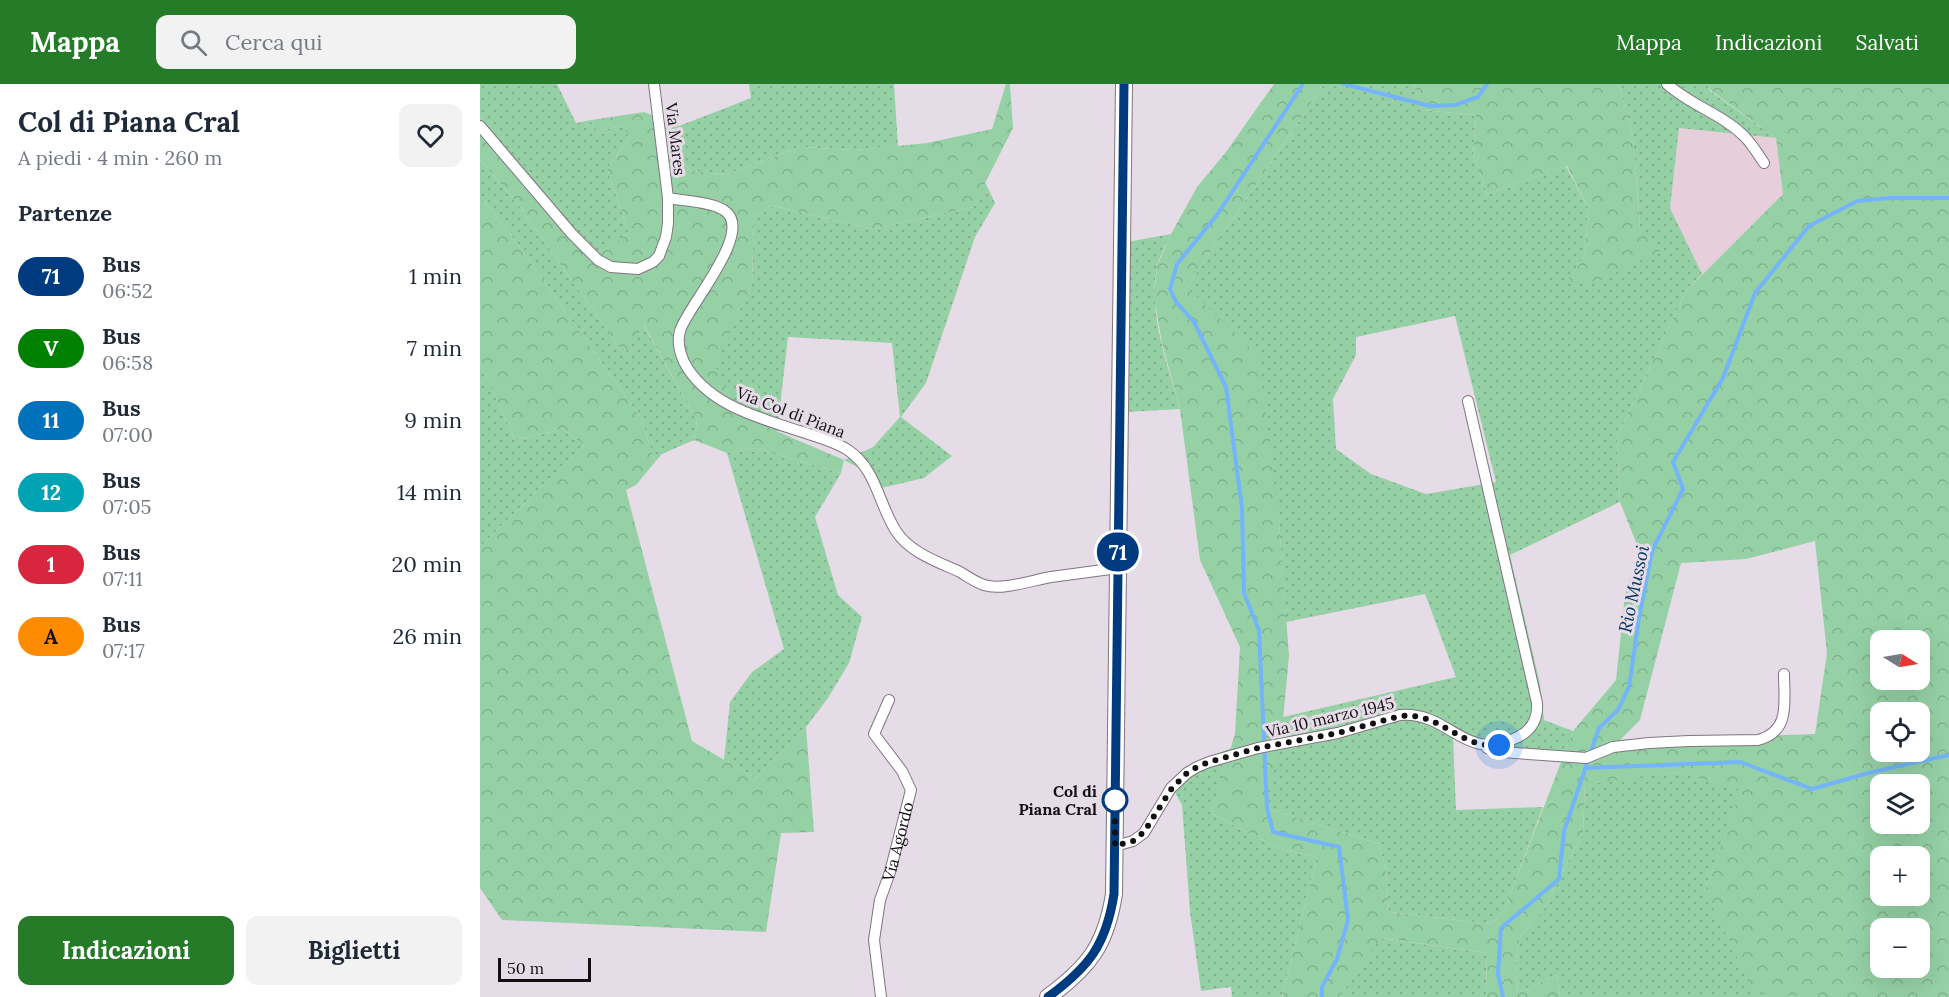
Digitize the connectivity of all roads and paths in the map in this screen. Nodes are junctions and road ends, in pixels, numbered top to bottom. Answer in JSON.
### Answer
{"nodes":[{"id":1,"x":654,"y":84,"type":"edge"},
{"id":2,"x":1124,"y":84,"type":"edge"},
{"id":3,"x":1667,"y":84,"type":"edge"},
{"id":4,"x":480,"y":126,"type":"edge"},
{"id":5,"x":1764,"y":163,"type":"dead end"},
{"id":6,"x":668,"y":198,"type":"junction"},
{"id":7,"x":1468,"y":401,"type":"dead end"},
{"id":8,"x":1118,"y":568,"type":"junction"},
{"id":9,"x":1784,"y":674,"type":"dead end"},
{"id":10,"x":889,"y":700,"type":"dead end"},
{"id":11,"x":1480,"y":744,"type":"junction"},
{"id":12,"x":1115,"y":846,"type":"junction"},
{"id":13,"x":881,"y":997,"type":"edge"},
{"id":14,"x":1048,"y":997,"type":"edge"}],
"edges":[{"from":1,"to":6,"type":"street","name":"Via Mares"},
{"from":2,"to":8,"type":"main road"},
{"from":3,"to":5,"type":"street"},
{"from":4,"to":6,"type":"street"},
{"from":6,"to":8,"type":"street","name":"Via Col di Piana"},
{"from":7,"to":11,"type":"street"},
{"from":8,"to":12,"type":"main road"},
{"from":9,"to":11,"type":"street","name":"Via 10 marzo 1945"},
{"from":10,"to":13,"type":"street","name":"Via Agordo"},
{"from":11,"to":12,"type":"street","name":"Via 10 marzo 1945"},
{"from":12,"to":14,"type":"main road"}]}
